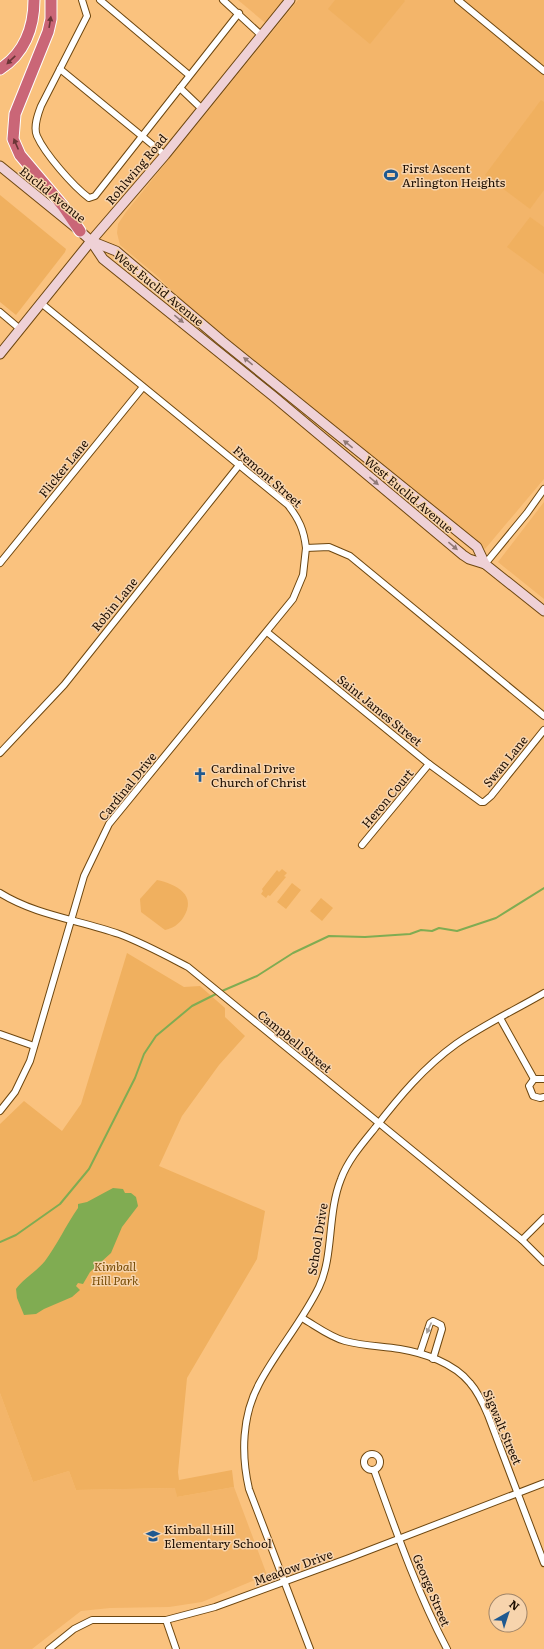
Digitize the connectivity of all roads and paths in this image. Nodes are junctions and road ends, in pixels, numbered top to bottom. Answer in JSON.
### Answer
{"nodes":[{"id":1,"x":34,"y":0,"type":"edge"},
{"id":2,"x":51,"y":0,"type":"edge"},
{"id":3,"x":82,"y":0,"type":"edge"},
{"id":4,"x":100,"y":0,"type":"edge"},
{"id":5,"x":223,"y":0,"type":"edge"},
{"id":6,"x":290,"y":0,"type":"edge"},
{"id":7,"x":458,"y":0,"type":"edge"},
{"id":8,"x":239,"y":13,"type":"junction"},
{"id":9,"x":261,"y":35,"type":"junction"},
{"id":10,"x":0,"y":69,"type":"edge"},
{"id":11,"x":60,"y":69,"type":"junction"},
{"id":12,"x":544,"y":71,"type":"edge"},
{"id":13,"x":189,"y":75,"type":"junction"},
{"id":14,"x":180,"y":88,"type":"junction"},
{"id":15,"x":202,"y":109,"type":"junction"},
{"id":16,"x":143,"y":135,"type":"junction"},
{"id":17,"x":165,"y":154,"type":"junction"},
{"id":18,"x":0,"y":166,"type":"edge"},
{"id":19,"x":80,"y":231,"type":"junction"},
{"id":20,"x":90,"y":241,"type":"junction"},
{"id":21,"x":41,"y":303,"type":"junction"},
{"id":22,"x":0,"y":312,"type":"edge"},
{"id":23,"x":20,"y":329,"type":"junction"},
{"id":24,"x":0,"y":354,"type":"edge"},
{"id":25,"x":143,"y":387,"type":"junction"},
{"id":26,"x":240,"y":464,"type":"junction"},
{"id":27,"x":544,"y":489,"type":"edge"},
{"id":28,"x":306,"y":548,"type":"junction"},
{"id":29,"x":0,"y":563,"type":"edge"},
{"id":30,"x":485,"y":564,"type":"junction"},
{"id":31,"x":544,"y":611,"type":"edge"},
{"id":32,"x":268,"y":632,"type":"junction"},
{"id":33,"x":544,"y":716,"type":"edge"},
{"id":34,"x":544,"y":730,"type":"edge"},
{"id":35,"x":0,"y":753,"type":"edge"},
{"id":36,"x":429,"y":764,"type":"junction"},
{"id":37,"x":480,"y":802,"type":"joint"},
{"id":38,"x":362,"y":845,"type":"dead end"},
{"id":39,"x":0,"y":893,"type":"edge"},
{"id":40,"x":71,"y":919,"type":"junction"},
{"id":41,"x":544,"y":993,"type":"edge"},
{"id":42,"x":500,"y":1018,"type":"junction"},
{"id":43,"x":0,"y":1034,"type":"edge"},
{"id":44,"x":34,"y":1046,"type":"junction"},
{"id":45,"x":534,"y":1079,"type":"junction"},
{"id":46,"x":544,"y":1079,"type":"edge"},
{"id":47,"x":544,"y":1097,"type":"edge"},
{"id":48,"x":0,"y":1111,"type":"edge"},
{"id":49,"x":378,"y":1124,"type":"junction"},
{"id":50,"x":544,"y":1218,"type":"edge"},
{"id":51,"x":522,"y":1240,"type":"junction"},
{"id":52,"x":544,"y":1262,"type":"edge"},
{"id":53,"x":302,"y":1318,"type":"junction"},
{"id":54,"x":420,"y":1353,"type":"junction"},
{"id":55,"x":433,"y":1358,"type":"junction"},
{"id":56,"x":374,"y":1470,"type":"dead end"},
{"id":57,"x":544,"y":1483,"type":"edge"},
{"id":58,"x":518,"y":1492,"type":"junction"},
{"id":59,"x":399,"y":1539,"type":"junction"},
{"id":60,"x":544,"y":1563,"type":"edge"},
{"id":61,"x":283,"y":1582,"type":"junction"},
{"id":62,"x":166,"y":1620,"type":"junction"},
{"id":63,"x":49,"y":1649,"type":"edge"},
{"id":64,"x":176,"y":1649,"type":"edge"},
{"id":65,"x":310,"y":1649,"type":"edge"},
{"id":66,"x":447,"y":1649,"type":"edge"}],
"edges":[{"from":1,"to":10,"type":"highway","one_way":true},
{"from":19,"to":2,"type":"highway","one_way":true},
{"from":3,"to":11,"type":"street"},
{"from":4,"to":13,"type":"street"},
{"from":5,"to":8,"type":"street"},
{"from":6,"to":9,"type":"main road","name":"Rohlwing Road"},
{"from":7,"to":12,"type":"street"},
{"from":8,"to":9,"type":"street"},
{"from":8,"to":13,"type":"street"},
{"from":9,"to":15,"type":"main road","name":"Rohlwing Road"},
{"from":11,"to":16,"type":"street"},
{"from":11,"to":16,"type":"street"},
{"from":13,"to":14,"type":"street"},
{"from":14,"to":15,"type":"street"},
{"from":14,"to":16,"type":"street"},
{"from":15,"to":17,"type":"main road","name":"Rohlwing Road"},
{"from":16,"to":17,"type":"street"},
{"from":17,"to":20,"type":"main road","name":"Rohlwing Road"},
{"from":18,"to":19,"type":"main road","name":"Euclid Avenue"},
{"from":19,"to":20,"type":"main road","name":"Euclid Avenue"},
{"from":20,"to":21,"type":"main road","name":"Rohlwing Road"},
{"from":20,"to":30,"type":"main road","name":"West Euclid Avenue","one_way":true},
{"from":30,"to":20,"type":"main road","name":"West Euclid Avenue","one_way":true},
{"from":21,"to":23,"type":"main road","name":"Rohlwing Road"},
{"from":21,"to":25,"type":"street","name":"Fremont Street"},
{"from":22,"to":23,"type":"street"},
{"from":23,"to":24,"type":"main road","name":"Rohlwing Road"},
{"from":25,"to":26,"type":"street","name":"Fremont Street"},
{"from":25,"to":29,"type":"street","name":"Flicker Lane"},
{"from":26,"to":28,"type":"street","name":"Fremont Street"},
{"from":26,"to":35,"type":"street","name":"Robin Lane"},
{"from":27,"to":30,"type":"street"},
{"from":28,"to":32,"type":"street","name":"Cardinal Drive"},
{"from":28,"to":33,"type":"street"},
{"from":30,"to":31,"type":"main road","name":"West Euclid Avenue"},
{"from":32,"to":36,"type":"street","name":"Saint James Street"},
{"from":32,"to":40,"type":"street","name":"Cardinal Drive"},
{"from":34,"to":37,"type":"street","name":"Swan Lane"},
{"from":36,"to":37,"type":"street","name":"Saint James Street"},
{"from":36,"to":38,"type":"street","name":"Heron Court"},
{"from":39,"to":40,"type":"street","name":"Campbell Street"},
{"from":40,"to":44,"type":"street","name":"Cardinal Drive"},
{"from":40,"to":49,"type":"street","name":"Campbell Street"},
{"from":41,"to":42,"type":"street","name":"School Drive"},
{"from":42,"to":45,"type":"street"},
{"from":42,"to":49,"type":"street","name":"School Drive"},
{"from":43,"to":44,"type":"street"},
{"from":44,"to":48,"type":"street","name":"Cardinal Drive"},
{"from":45,"to":46,"type":"street"},
{"from":45,"to":47,"type":"street"},
{"from":49,"to":51,"type":"street","name":"Campbell Street"},
{"from":49,"to":53,"type":"street","name":"School Drive"},
{"from":50,"to":51,"type":"street"},
{"from":51,"to":52,"type":"street","name":"Campbell Street"},
{"from":53,"to":54,"type":"street","name":"Sigwalt Street"},
{"from":53,"to":61,"type":"street","name":"School Drive"},
{"from":54,"to":55,"type":"street","name":"Sigwalt Street"},
{"from":55,"to":54,"type":"street","one_way":true},
{"from":55,"to":58,"type":"street","name":"Sigwalt Street"},
{"from":56,"to":59,"type":"street","name":"George Street"},
{"from":57,"to":58,"type":"street","name":"Meadow Drive"},
{"from":58,"to":59,"type":"street","name":"Meadow Drive"},
{"from":58,"to":60,"type":"street","name":"Sigwalt Street"},
{"from":59,"to":61,"type":"street","name":"Meadow Drive"},
{"from":59,"to":66,"type":"street","name":"George Street"},
{"from":61,"to":62,"type":"street","name":"Meadow Drive"},
{"from":61,"to":65,"type":"street","name":"School Drive"},
{"from":62,"to":63,"type":"street","name":"Meadow Drive"},
{"from":62,"to":64,"type":"street"}]}
